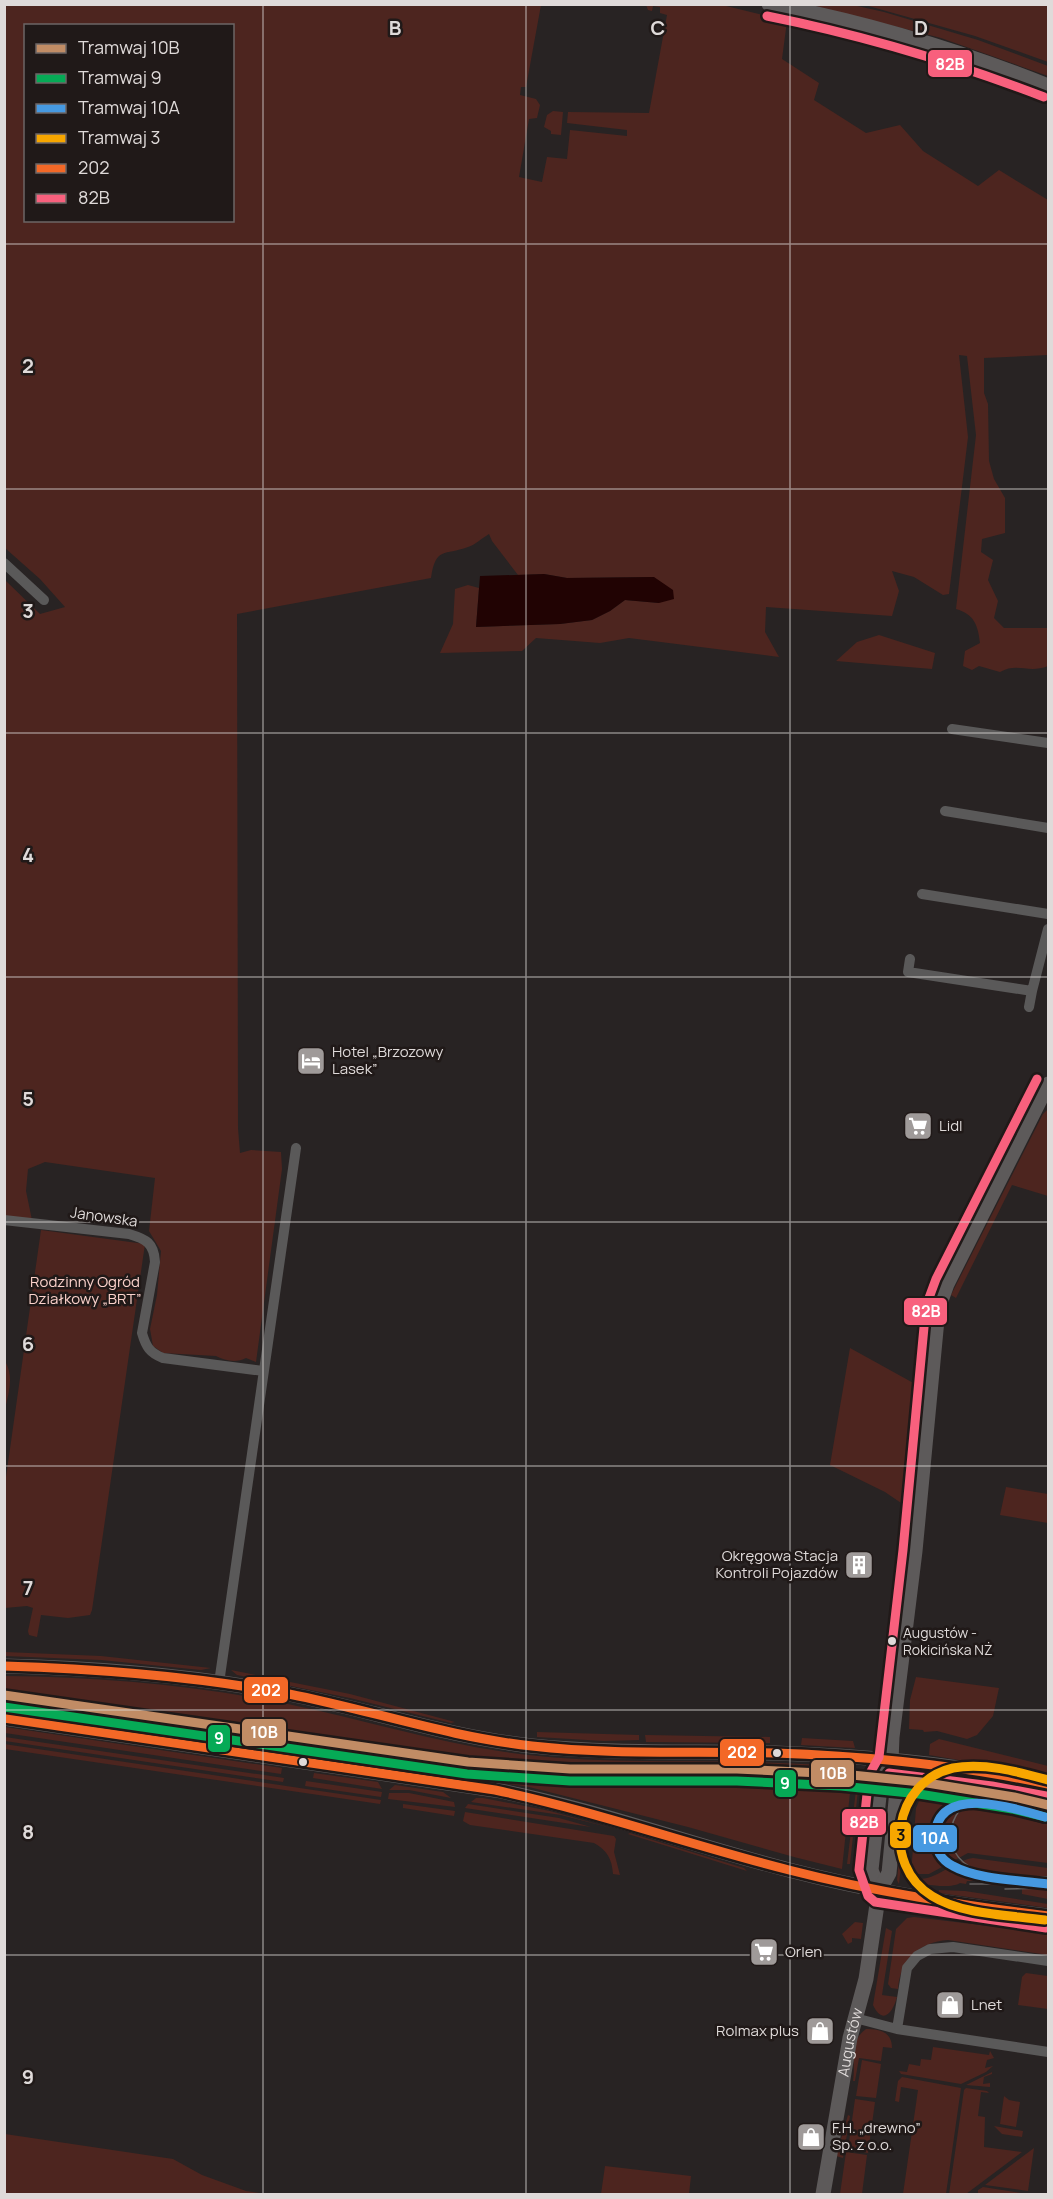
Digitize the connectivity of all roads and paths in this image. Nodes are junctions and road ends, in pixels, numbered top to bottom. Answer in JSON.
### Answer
{"nodes":[{"id":1,"x":769,"y":4,"type":"edge"},
{"id":2,"x":1048,"y":86,"type":"edge"},
{"id":3,"x":4,"y":563,"type":"edge"},
{"id":4,"x":44,"y":600,"type":"dead end"},
{"id":5,"x":952,"y":729,"type":"dead end"},
{"id":6,"x":1048,"y":743,"type":"edge"},
{"id":7,"x":945,"y":811,"type":"dead end"},
{"id":8,"x":1048,"y":828,"type":"edge"},
{"id":9,"x":922,"y":894,"type":"dead end"},
{"id":10,"x":1048,"y":914,"type":"edge"},
{"id":11,"x":1048,"y":929,"type":"edge"},
{"id":12,"x":910,"y":959,"type":"dead end"},
{"id":13,"x":1032,"y":991,"type":"junction"},
{"id":14,"x":1029,"y":1007,"type":"dead end"},
{"id":15,"x":1046,"y":1092,"type":"edge"},
{"id":16,"x":296,"y":1148,"type":"dead end"},
{"id":17,"x":4,"y":1220,"type":"edge"},
{"id":18,"x":263,"y":1371,"type":"junction"},
{"id":19,"x":4,"y":1666,"type":"edge"},
{"id":20,"x":219,"y":1683,"type":"junction"},
{"id":21,"x":4,"y":1718,"type":"edge"},
{"id":22,"x":891,"y":1761,"type":"junction"},
{"id":23,"x":1048,"y":1784,"type":"edge"},
{"id":24,"x":879,"y":1891,"type":"junction"},
{"id":25,"x":1048,"y":1916,"type":"edge"},
{"id":26,"x":1048,"y":1961,"type":"edge"},
{"id":27,"x":855,"y":2018,"type":"junction"},
{"id":28,"x":897,"y":2029,"type":"junction"},
{"id":29,"x":1048,"y":2052,"type":"edge"},
{"id":30,"x":823,"y":2194,"type":"edge"}],
"edges":[{"from":1,"to":2,"type":"main road"},
{"from":3,"to":4,"type":"street"},
{"from":5,"to":6,"type":"street"},
{"from":7,"to":8,"type":"street"},
{"from":9,"to":10,"type":"street"},
{"from":11,"to":13,"type":"street"},
{"from":12,"to":13,"type":"street"},
{"from":13,"to":14,"type":"street"},
{"from":15,"to":22,"type":"main road","name":"Augustów"},
{"from":16,"to":18,"type":"street"},
{"from":17,"to":18,"type":"street","name":"Janowska"},
{"from":18,"to":20,"type":"street"},
{"from":19,"to":20,"type":"main road"},
{"from":20,"to":22,"type":"main road"},
{"from":21,"to":24,"type":"main road"},
{"from":22,"to":23,"type":"main road"},
{"from":22,"to":24,"type":"main road","name":"Augustów"},
{"from":24,"to":25,"type":"main road"},
{"from":24,"to":27,"type":"main road","name":"Augustów"},
{"from":26,"to":28,"type":"street"},
{"from":27,"to":28,"type":"street"},
{"from":27,"to":30,"type":"main road","name":"Augustów"},
{"from":28,"to":29,"type":"street"}]}
